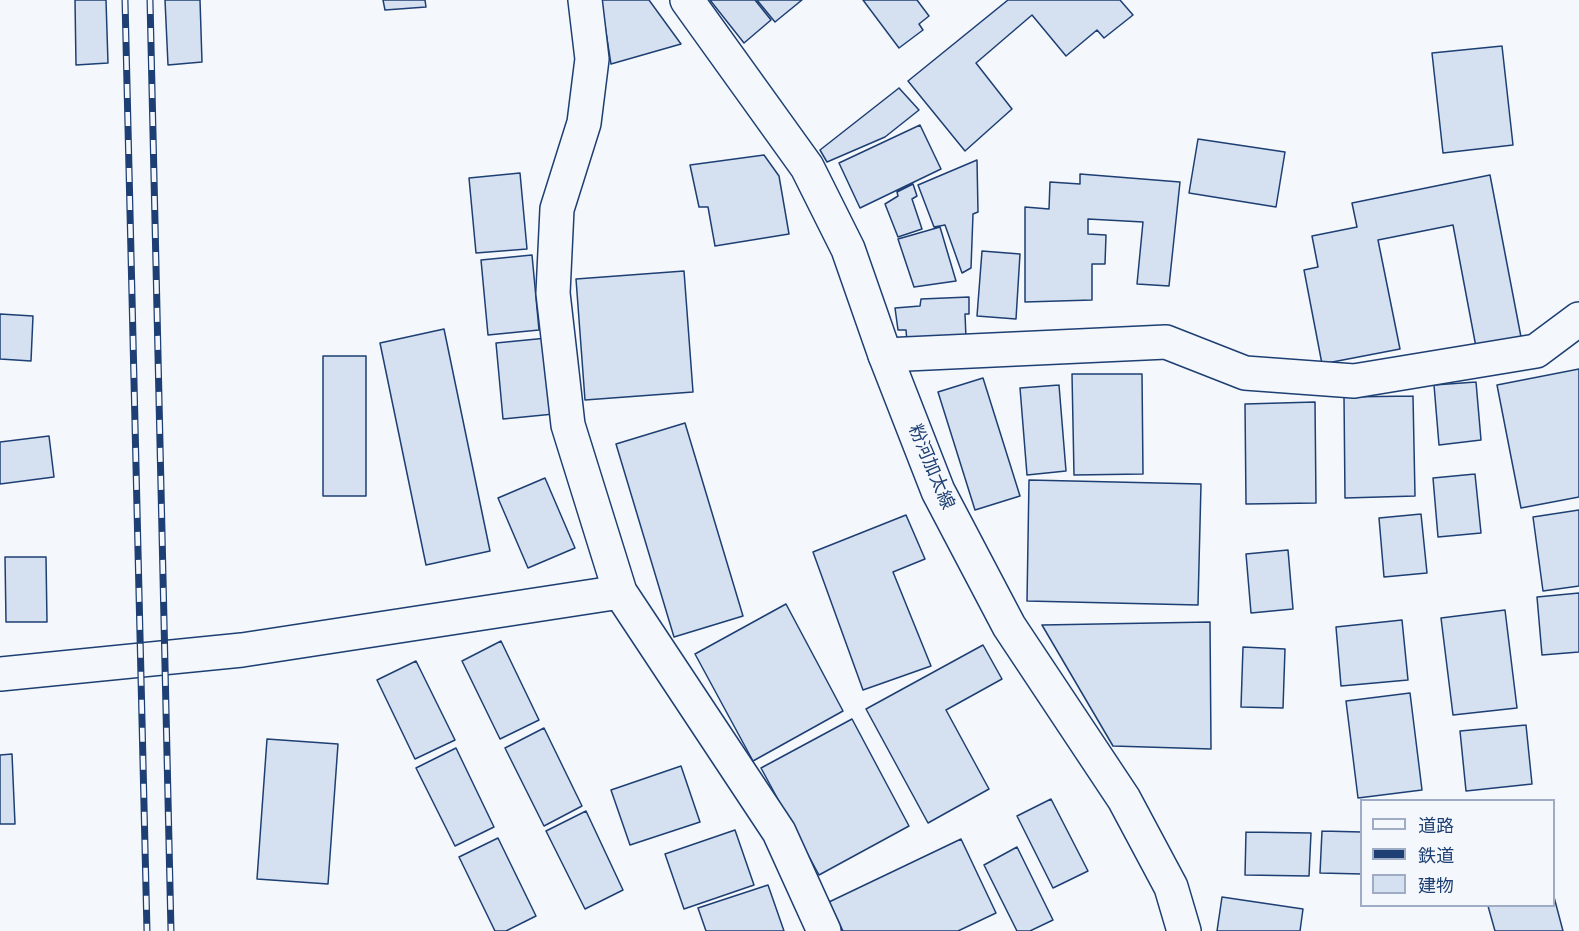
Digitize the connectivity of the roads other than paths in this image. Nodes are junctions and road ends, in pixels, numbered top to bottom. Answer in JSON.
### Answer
{"nodes":[{"id":1,"x":585,"y":0,"type":"edge"},
{"id":2,"x":687,"y":0,"type":"edge"},
{"id":3,"x":1579,"y":319,"type":"edge"},
{"id":4,"x":885,"y":355,"type":"junction"},
{"id":5,"x":620,"y":592,"type":"junction"},
{"id":6,"x":0,"y":674,"type":"edge"},
{"id":7,"x":824,"y":931,"type":"edge"},
{"id":8,"x":1184,"y":931,"type":"edge"}],
"edges":[{"from":1,"to":5,"type":"street"},
{"from":2,"to":4,"type":"street","name":"粉河加太線"},
{"from":3,"to":4,"type":"street"},
{"from":4,"to":8,"type":"street","name":"粉河加太線"},
{"from":5,"to":6,"type":"street"},
{"from":5,"to":7,"type":"street"}]}
